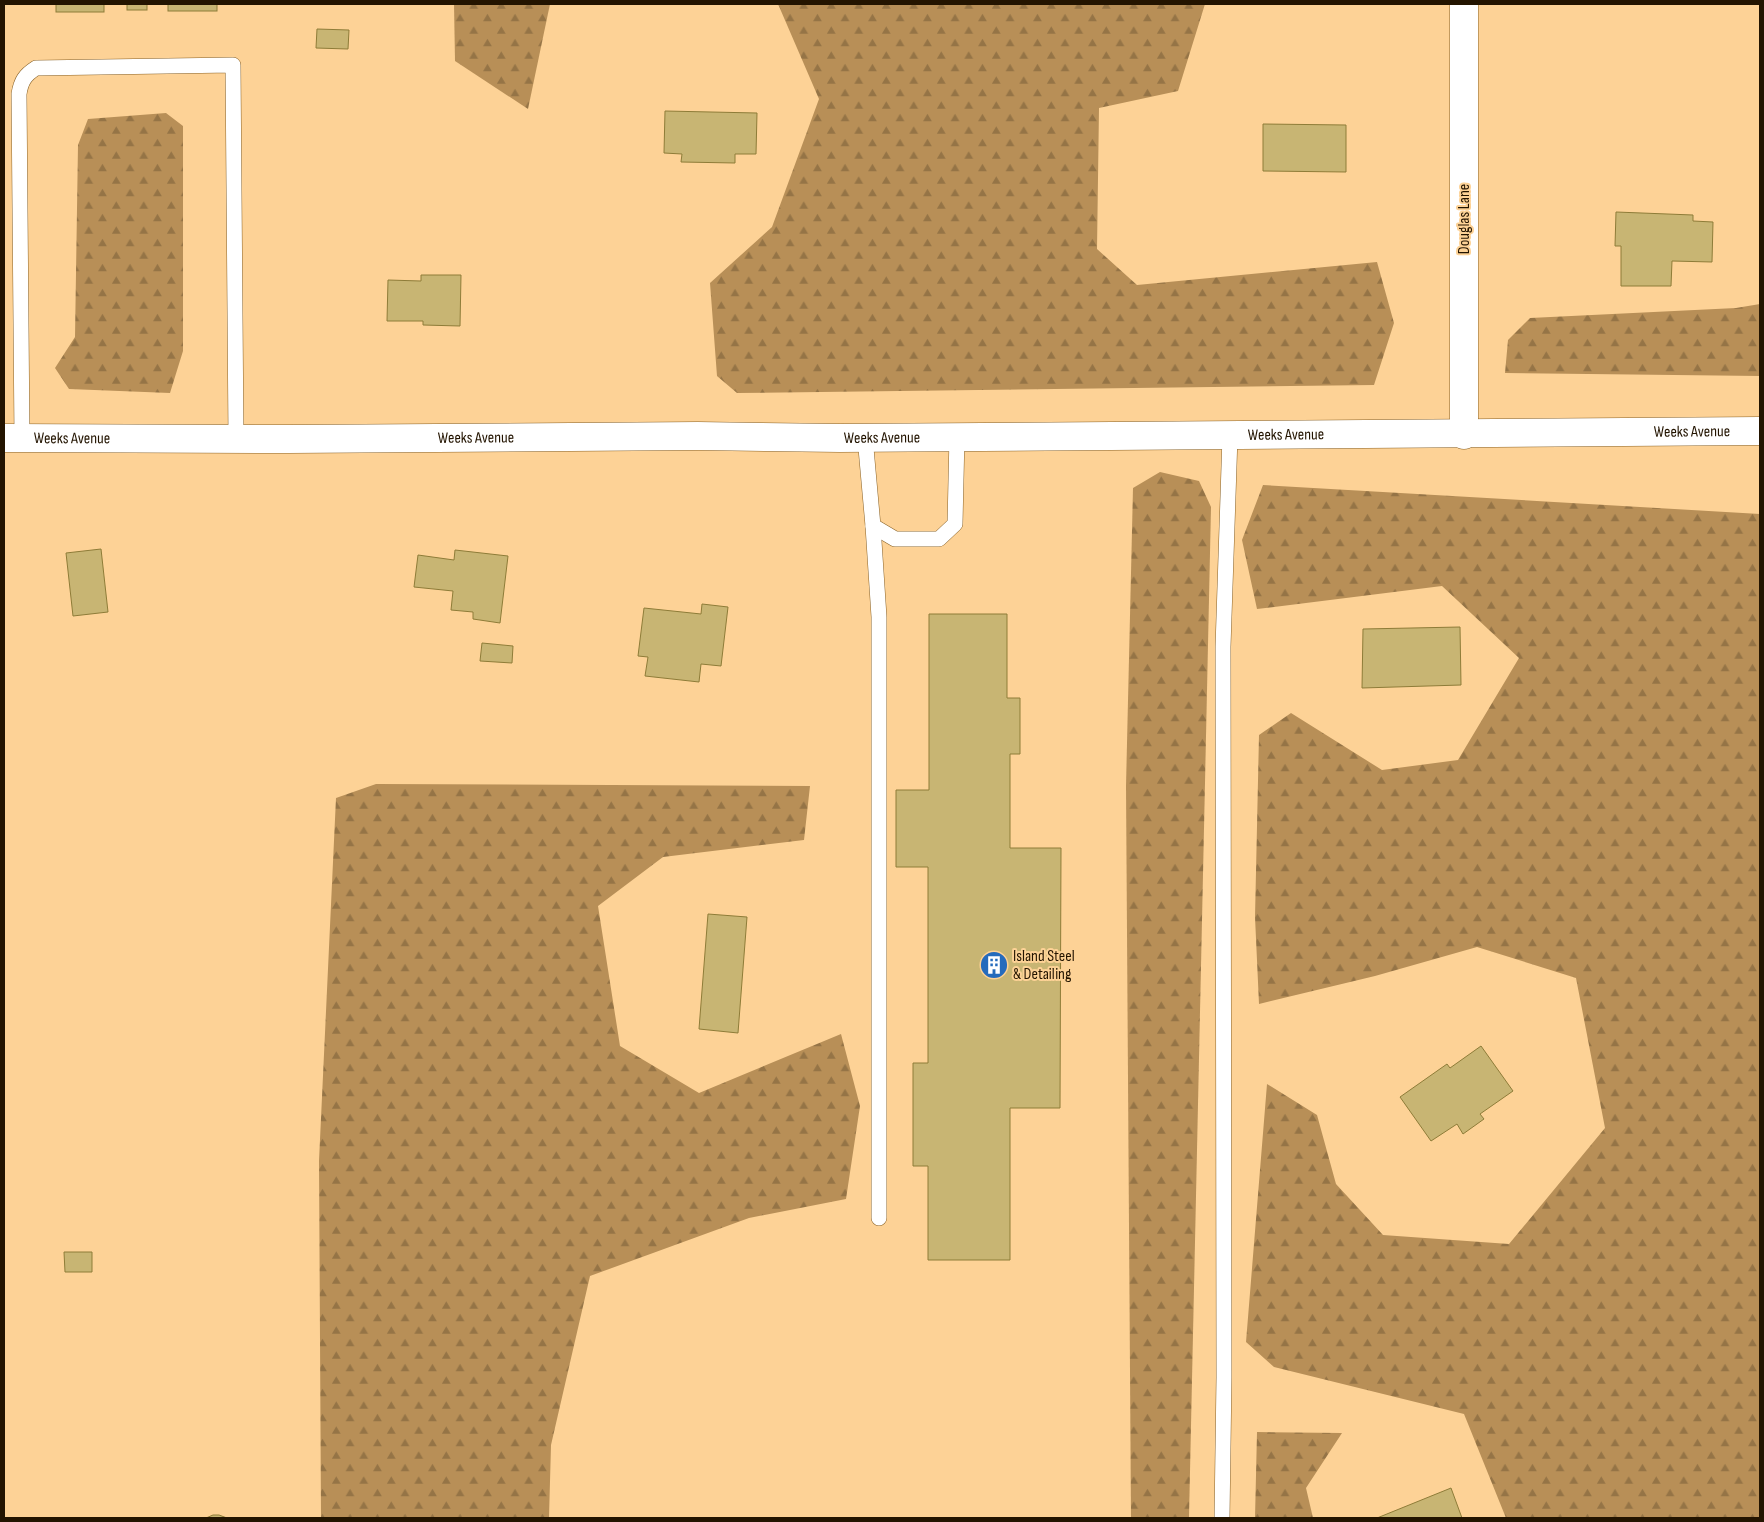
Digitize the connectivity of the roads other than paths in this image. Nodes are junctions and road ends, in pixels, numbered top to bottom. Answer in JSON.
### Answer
{"nodes":[{"id":1,"x":1464,"y":4,"type":"edge"},
{"id":2,"x":1760,"y":431,"type":"edge"},
{"id":3,"x":1464,"y":435,"type":"junction"},
{"id":4,"x":958,"y":436,"type":"junction"},
{"id":5,"x":1230,"y":436,"type":"junction"},
{"id":6,"x":865,"y":437,"type":"junction"},
{"id":7,"x":13,"y":438,"type":"edge"},
{"id":8,"x":236,"y":438,"type":"junction"},
{"id":9,"x":873,"y":526,"type":"junction"},
{"id":10,"x":879,"y":1218,"type":"dead end"},
{"id":11,"x":1222,"y":1518,"type":"edge"}],
"edges":[{"from":1,"to":3,"type":"street","name":"Douglas Lane"},
{"from":2,"to":3,"type":"street","name":"Weeks Avenue"},
{"from":3,"to":5,"type":"street","name":"Weeks Avenue"},
{"from":4,"to":5,"type":"street","name":"Weeks Avenue"},
{"from":4,"to":6,"type":"street","name":"Weeks Avenue"},
{"from":4,"to":9,"type":"lane"},
{"from":5,"to":11,"type":"lane"},
{"from":6,"to":8,"type":"street","name":"Weeks Avenue"},
{"from":6,"to":9,"type":"lane"},
{"from":7,"to":8,"type":"street","name":"Weeks Avenue"},
{"from":7,"to":8,"type":"lane"},
{"from":9,"to":10,"type":"lane"}]}
